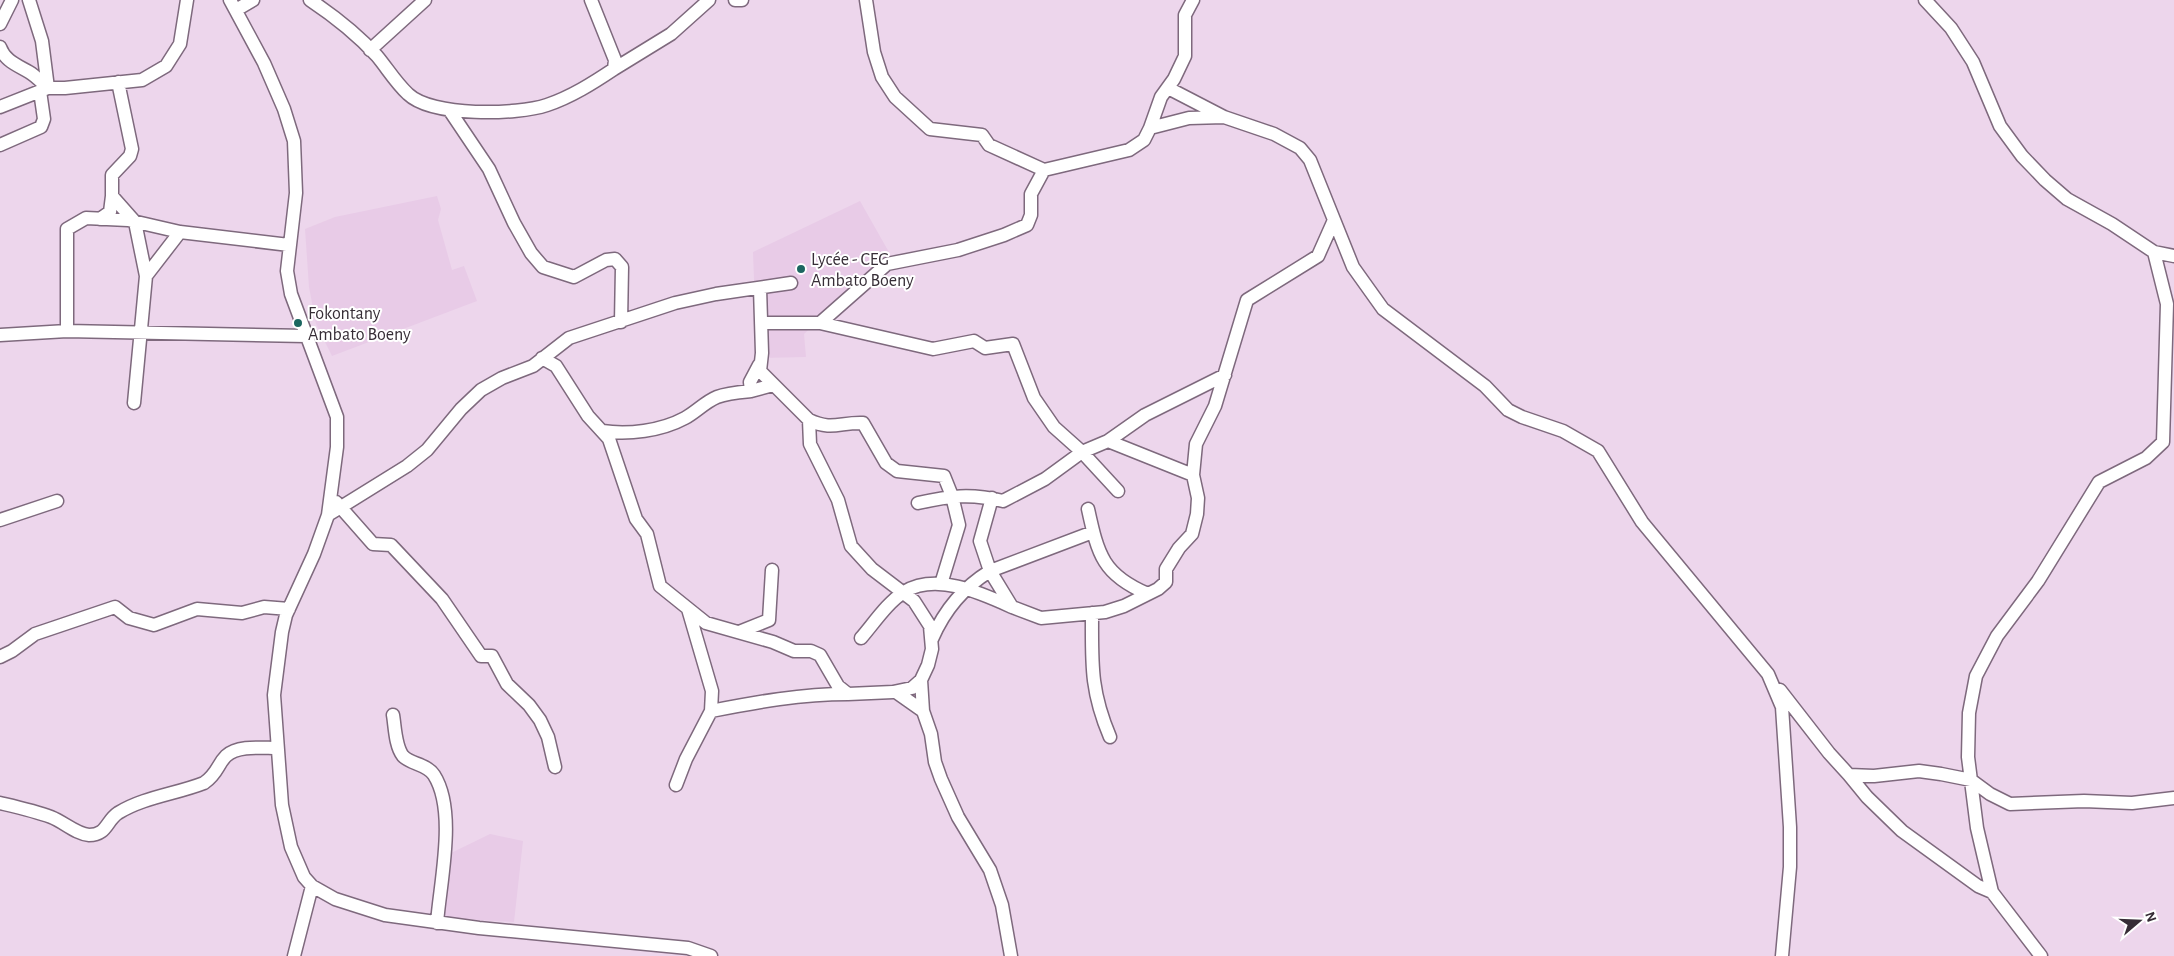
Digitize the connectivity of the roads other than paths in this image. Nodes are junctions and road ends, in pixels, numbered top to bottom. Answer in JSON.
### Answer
{"nodes":[{"id":1,"x":12,"y":0,"type":"edge"},
{"id":2,"x":29,"y":0,"type":"edge"},
{"id":3,"x":187,"y":0,"type":"edge"},
{"id":4,"x":253,"y":0,"type":"edge"},
{"id":5,"x":310,"y":0,"type":"edge"},
{"id":6,"x":425,"y":0,"type":"edge"},
{"id":7,"x":591,"y":0,"type":"edge"},
{"id":8,"x":709,"y":0,"type":"edge"},
{"id":9,"x":735,"y":0,"type":"edge"},
{"id":10,"x":742,"y":0,"type":"edge"},
{"id":11,"x":866,"y":0,"type":"edge"},
{"id":12,"x":1193,"y":0,"type":"edge"},
{"id":13,"x":1926,"y":0,"type":"edge"},
{"id":14,"x":233,"y":5,"type":"edge"},
{"id":15,"x":0,"y":24,"type":"edge"},
{"id":16,"x":0,"y":47,"type":"edge"},
{"id":17,"x":370,"y":50,"type":"junction"},
{"id":18,"x":614,"y":69,"type":"junction"},
{"id":19,"x":118,"y":82,"type":"junction"},
{"id":20,"x":1168,"y":88,"type":"junction"},
{"id":21,"x":44,"y":90,"type":"junction"},
{"id":22,"x":0,"y":107,"type":"edge"},
{"id":23,"x":450,"y":111,"type":"junction"},
{"id":24,"x":1224,"y":117,"type":"junction"},
{"id":25,"x":1150,"y":128,"type":"junction"},
{"id":26,"x":0,"y":145,"type":"edge"},
{"id":27,"x":1044,"y":170,"type":"junction"},
{"id":28,"x":112,"y":196,"type":"junction"},
{"id":29,"x":100,"y":218,"type":"junction"},
{"id":30,"x":1334,"y":220,"type":"junction"},
{"id":31,"x":135,"y":222,"type":"junction"},
{"id":32,"x":180,"y":232,"type":"junction"},
{"id":33,"x":289,"y":244,"type":"junction"},
{"id":34,"x":2154,"y":252,"type":"junction"},
{"id":35,"x":2174,"y":256,"type":"edge"},
{"id":36,"x":146,"y":276,"type":"junction"},
{"id":37,"x":791,"y":283,"type":"dead end"},
{"id":38,"x":760,"y":288,"type":"junction"},
{"id":39,"x":621,"y":322,"type":"junction"},
{"id":40,"x":761,"y":323,"type":"junction"},
{"id":41,"x":820,"y":323,"type":"junction"},
{"id":42,"x":67,"y":331,"type":"junction"},
{"id":43,"x":141,"y":332,"type":"junction"},
{"id":44,"x":0,"y":335,"type":"edge"},
{"id":45,"x":306,"y":336,"type":"junction"},
{"id":46,"x":542,"y":358,"type":"junction"},
{"id":47,"x":759,"y":365,"type":"junction"},
{"id":48,"x":1225,"y":375,"type":"junction"},
{"id":49,"x":773,"y":385,"type":"junction"},
{"id":50,"x":751,"y":391,"type":"junction"},
{"id":51,"x":134,"y":403,"type":"dead end"},
{"id":52,"x":809,"y":420,"type":"junction"},
{"id":53,"x":602,"y":432,"type":"junction"},
{"id":54,"x":1108,"y":441,"type":"junction"},
{"id":55,"x":1082,"y":452,"type":"junction"},
{"id":56,"x":1193,"y":475,"type":"junction"},
{"id":57,"x":1118,"y":491,"type":"dead end"},
{"id":58,"x":952,"y":496,"type":"junction"},
{"id":59,"x":330,"y":498,"type":"junction"},
{"id":60,"x":992,"y":498,"type":"junction"},
{"id":61,"x":56,"y":501,"type":"dead end"},
{"id":62,"x":918,"y":503,"type":"dead end"},
{"id":63,"x":342,"y":506,"type":"junction"},
{"id":64,"x":1088,"y":509,"type":"dead end"},
{"id":65,"x":328,"y":515,"type":"junction"},
{"id":66,"x":0,"y":520,"type":"edge"},
{"id":67,"x":1093,"y":532,"type":"junction"},
{"id":68,"x":772,"y":570,"type":"dead end"},
{"id":69,"x":990,"y":571,"type":"junction"},
{"id":70,"x":940,"y":584,"type":"junction"},
{"id":71,"x":969,"y":588,"type":"junction"},
{"id":72,"x":904,"y":592,"type":"junction"},
{"id":73,"x":1148,"y":594,"type":"junction"},
{"id":74,"x":1012,"y":607,"type":"junction"},
{"id":75,"x":289,"y":609,"type":"junction"},
{"id":76,"x":688,"y":609,"type":"junction"},
{"id":77,"x":1092,"y":613,"type":"junction"},
{"id":78,"x":739,"y":632,"type":"junction"},
{"id":79,"x":861,"y":638,"type":"dead end"},
{"id":80,"x":932,"y":641,"type":"junction"},
{"id":81,"x":1,"y":658,"type":"edge"},
{"id":82,"x":1768,"y":674,"type":"junction"},
{"id":83,"x":921,"y":680,"type":"junction"},
{"id":84,"x":896,"y":692,"type":"junction"},
{"id":85,"x":848,"y":694,"type":"junction"},
{"id":86,"x":711,"y":711,"type":"junction"},
{"id":87,"x":923,"y":711,"type":"junction"},
{"id":88,"x":393,"y":715,"type":"dead end"},
{"id":89,"x":1110,"y":737,"type":"dead end"},
{"id":90,"x":276,"y":748,"type":"junction"},
{"id":91,"x":555,"y":767,"type":"dead end"},
{"id":92,"x":1849,"y":775,"type":"junction"},
{"id":93,"x":1971,"y":780,"type":"junction"},
{"id":94,"x":676,"y":785,"type":"dead end"},
{"id":95,"x":2174,"y":798,"type":"edge"},
{"id":96,"x":0,"y":803,"type":"edge"},
{"id":97,"x":312,"y":886,"type":"junction"},
{"id":98,"x":1992,"y":892,"type":"junction"},
{"id":99,"x":436,"y":923,"type":"junction"},
{"id":100,"x":294,"y":956,"type":"edge"},
{"id":101,"x":711,"y":956,"type":"edge"},
{"id":102,"x":1012,"y":956,"type":"edge"},
{"id":103,"x":1782,"y":956,"type":"edge"},
{"id":104,"x":2042,"y":956,"type":"edge"}],
"edges":[{"from":1,"to":15,"type":"street"},
{"from":2,"to":21,"type":"street"},
{"from":3,"to":19,"type":"street"},
{"from":4,"to":14,"type":"street"},
{"from":5,"to":17,"type":"street"},
{"from":6,"to":17,"type":"street"},
{"from":7,"to":18,"type":"street"},
{"from":8,"to":18,"type":"street"},
{"from":9,"to":10,"type":"street"},
{"from":11,"to":27,"type":"street"},
{"from":12,"to":20,"type":"street"},
{"from":13,"to":34,"type":"street"},
{"from":14,"to":33,"type":"street"},
{"from":16,"to":21,"type":"street"},
{"from":17,"to":23,"type":"street"},
{"from":18,"to":23,"type":"street"},
{"from":19,"to":21,"type":"street"},
{"from":19,"to":28,"type":"street"},
{"from":20,"to":24,"type":"street"},
{"from":20,"to":25,"type":"street"},
{"from":21,"to":22,"type":"street"},
{"from":21,"to":26,"type":"street"},
{"from":23,"to":39,"type":"street"},
{"from":24,"to":25,"type":"street"},
{"from":24,"to":30,"type":"street"},
{"from":25,"to":27,"type":"street"},
{"from":27,"to":41,"type":"street"},
{"from":28,"to":29,"type":"street"},
{"from":28,"to":31,"type":"street"},
{"from":29,"to":31,"type":"street"},
{"from":29,"to":42,"type":"street"},
{"from":30,"to":48,"type":"street"},
{"from":30,"to":82,"type":"street"},
{"from":31,"to":32,"type":"street"},
{"from":31,"to":36,"type":"street"},
{"from":32,"to":33,"type":"street"},
{"from":32,"to":36,"type":"street"},
{"from":33,"to":45,"type":"street"},
{"from":34,"to":35,"type":"street"},
{"from":34,"to":93,"type":"street"},
{"from":36,"to":43,"type":"street"},
{"from":37,"to":38,"type":"street"},
{"from":38,"to":39,"type":"street"},
{"from":38,"to":40,"type":"street"},
{"from":39,"to":46,"type":"street"},
{"from":40,"to":41,"type":"street"},
{"from":40,"to":47,"type":"street"},
{"from":41,"to":55,"type":"street"},
{"from":42,"to":43,"type":"street"},
{"from":42,"to":44,"type":"street"},
{"from":43,"to":45,"type":"street"},
{"from":43,"to":51,"type":"street"},
{"from":45,"to":59,"type":"street"},
{"from":46,"to":53,"type":"street"},
{"from":46,"to":63,"type":"street"},
{"from":47,"to":49,"type":"street"},
{"from":47,"to":50,"type":"street"},
{"from":48,"to":54,"type":"street"},
{"from":48,"to":56,"type":"street"},
{"from":49,"to":50,"type":"street"},
{"from":49,"to":52,"type":"street"},
{"from":50,"to":53,"type":"street"},
{"from":52,"to":58,"type":"street"},
{"from":52,"to":72,"type":"street"},
{"from":53,"to":76,"type":"street"},
{"from":54,"to":55,"type":"street"},
{"from":54,"to":56,"type":"street"},
{"from":55,"to":57,"type":"street"},
{"from":55,"to":60,"type":"street"},
{"from":56,"to":73,"type":"street"},
{"from":58,"to":60,"type":"street"},
{"from":58,"to":62,"type":"street"},
{"from":58,"to":70,"type":"street"},
{"from":59,"to":63,"type":"street"},
{"from":59,"to":65,"type":"street"},
{"from":60,"to":69,"type":"street"},
{"from":61,"to":66,"type":"street"},
{"from":63,"to":65,"type":"street"},
{"from":63,"to":91,"type":"street"},
{"from":64,"to":67,"type":"street"},
{"from":65,"to":75,"type":"street"},
{"from":67,"to":69,"type":"street"},
{"from":67,"to":73,"type":"street"},
{"from":68,"to":78,"type":"street"},
{"from":69,"to":71,"type":"street"},
{"from":69,"to":74,"type":"street"},
{"from":70,"to":71,"type":"street"},
{"from":70,"to":72,"type":"street"},
{"from":71,"to":74,"type":"street"},
{"from":71,"to":80,"type":"street"},
{"from":72,"to":79,"type":"street"},
{"from":72,"to":80,"type":"street"},
{"from":73,"to":77,"type":"street"},
{"from":74,"to":77,"type":"street"},
{"from":75,"to":81,"type":"street"},
{"from":75,"to":90,"type":"street"},
{"from":76,"to":78,"type":"street"},
{"from":76,"to":86,"type":"street"},
{"from":77,"to":89,"type":"street"},
{"from":78,"to":85,"type":"street"},
{"from":80,"to":83,"type":"street"},
{"from":82,"to":92,"type":"street"},
{"from":82,"to":103,"type":"street"},
{"from":83,"to":84,"type":"street"},
{"from":83,"to":87,"type":"street"},
{"from":84,"to":85,"type":"street"},
{"from":84,"to":87,"type":"street"},
{"from":85,"to":86,"type":"street"},
{"from":86,"to":94,"type":"street"},
{"from":87,"to":102,"type":"street"},
{"from":88,"to":99,"type":"street"},
{"from":90,"to":96,"type":"street"},
{"from":90,"to":97,"type":"street"},
{"from":92,"to":93,"type":"street"},
{"from":92,"to":98,"type":"street"},
{"from":93,"to":95,"type":"street"},
{"from":93,"to":98,"type":"street"},
{"from":97,"to":99,"type":"street"},
{"from":97,"to":100,"type":"street"},
{"from":98,"to":104,"type":"street"},
{"from":99,"to":101,"type":"street"}]}
